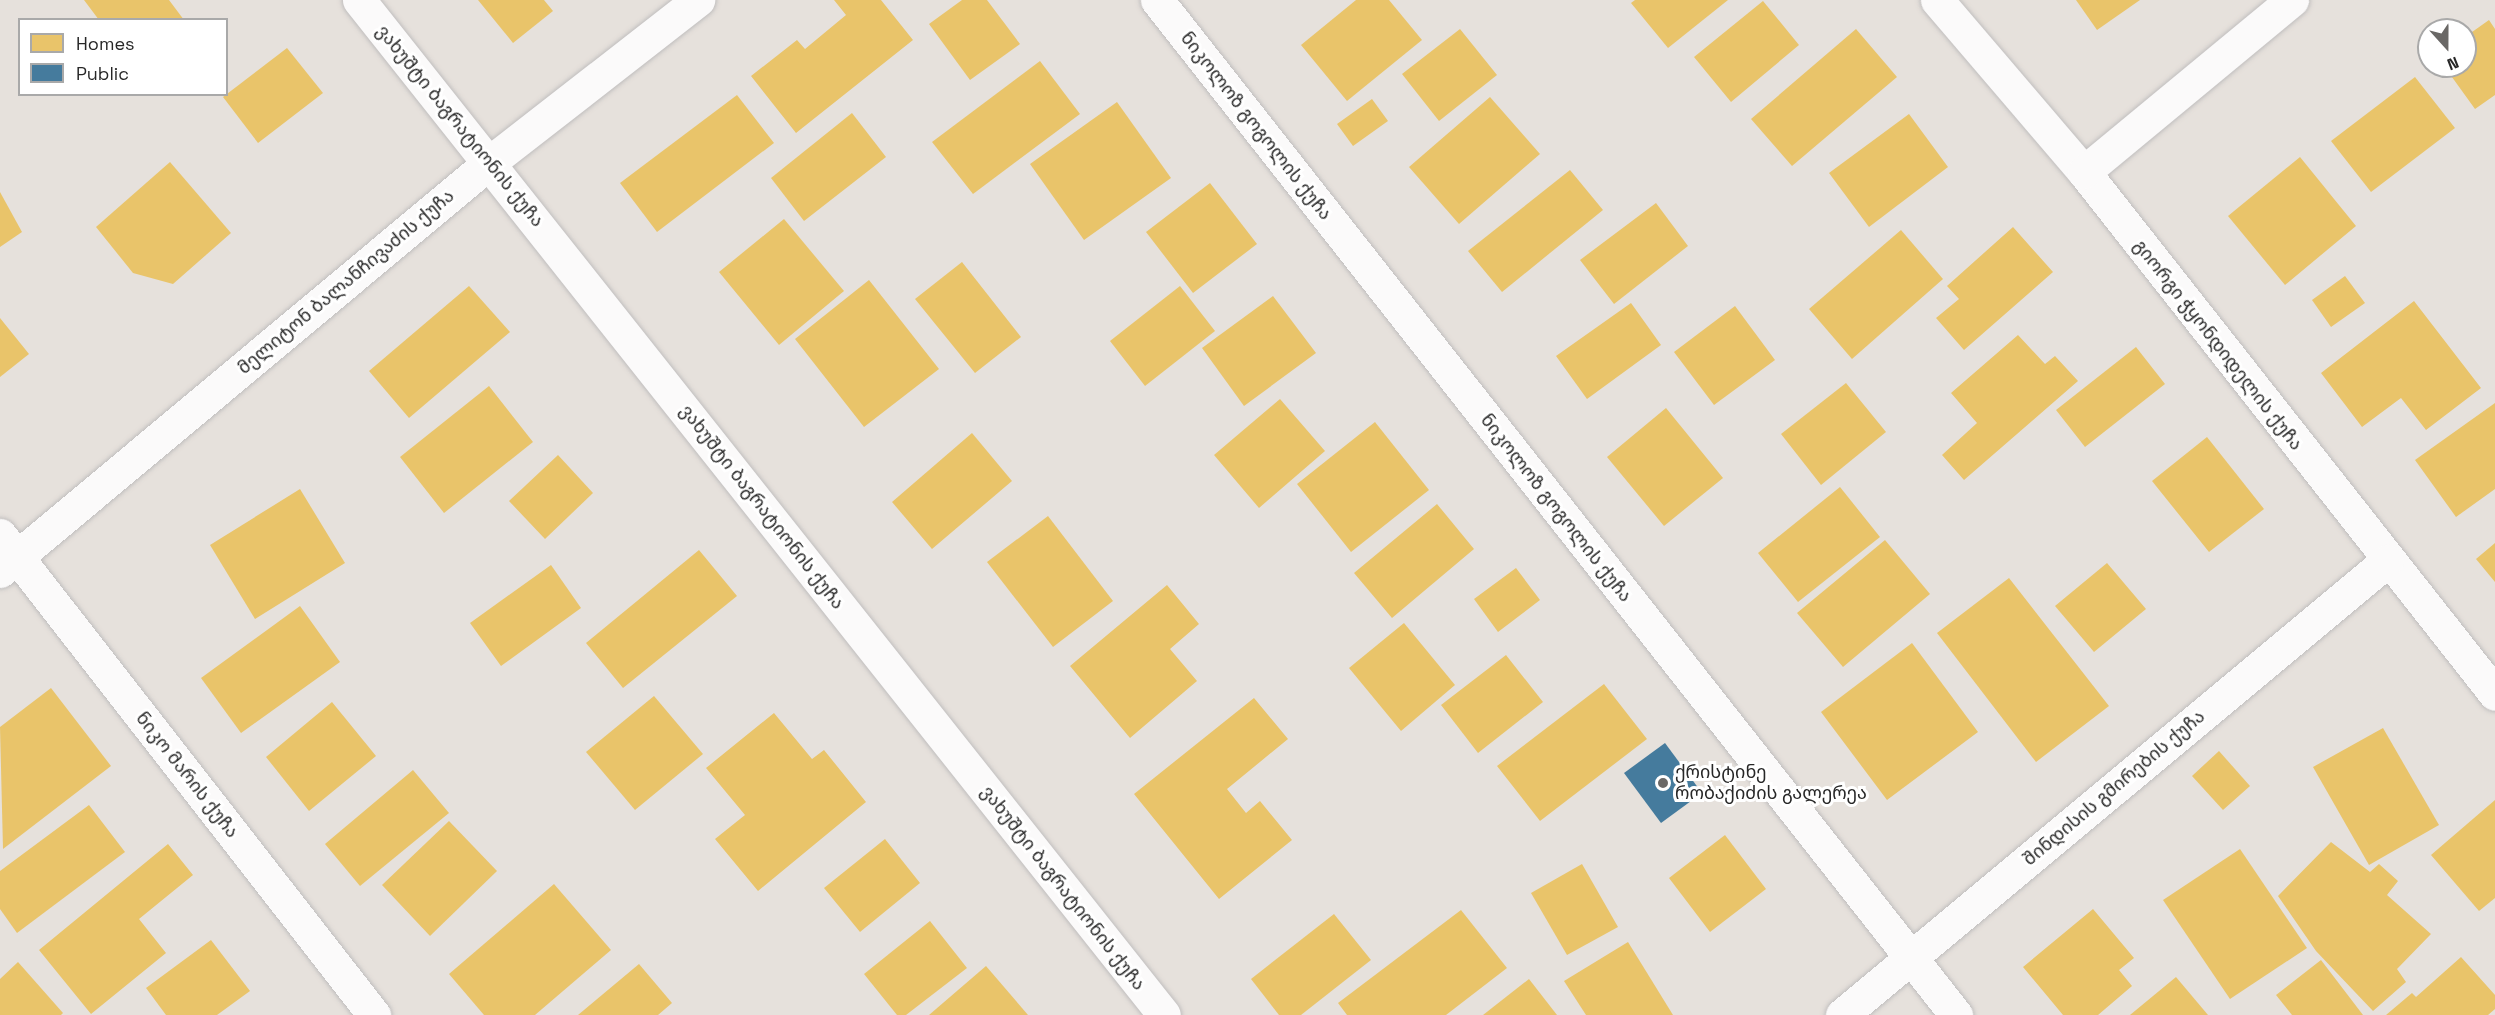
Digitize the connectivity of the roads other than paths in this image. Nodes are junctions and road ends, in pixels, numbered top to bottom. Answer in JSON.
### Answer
{"nodes":[{"id":1,"x":360,"y":0,"type":"edge"},
{"id":2,"x":698,"y":0,"type":"edge"},
{"id":3,"x":1157,"y":0,"type":"edge"},
{"id":4,"x":1936,"y":0,"type":"edge"},
{"id":5,"x":2292,"y":0,"type":"edge"},
{"id":6,"x":490,"y":162,"type":"junction"},
{"id":7,"x":2084,"y":172,"type":"junction"},
{"id":8,"x":6,"y":554,"type":"edge"},
{"id":9,"x":2387,"y":561,"type":"junction"},
{"id":10,"x":2495,"y":694,"type":"edge"},
{"id":11,"x":1911,"y":958,"type":"junction"},
{"id":12,"x":374,"y":1015,"type":"edge"},
{"id":13,"x":1164,"y":1015,"type":"edge"},
{"id":14,"x":1842,"y":1015,"type":"edge"},
{"id":15,"x":1956,"y":1015,"type":"edge"}],
"edges":[{"from":1,"to":6,"type":"street","name":"ვახუშტი ბაგრატიონის ქუჩა"},
{"from":2,"to":6,"type":"street","name":"მელიტონ ბალანჩივაძის ქუჩა"},
{"from":3,"to":11,"type":"street","name":"ნიკოლოზ გოგოლის ქუჩა"},
{"from":4,"to":7,"type":"street","name":"გიორგი ჭყონდიდელის ქუჩა"},
{"from":5,"to":7,"type":"street"},
{"from":6,"to":8,"type":"street","name":"მელიტონ ბალანჩივაძის ქუჩა"},
{"from":6,"to":13,"type":"street","name":"ვახუშტი ბაგრატიონის ქუჩა"},
{"from":7,"to":9,"type":"street","name":"გიორგი ჭყონდიდელის ქუჩა"},
{"from":8,"to":12,"type":"street","name":"ნიკო მარის ქუჩა"},
{"from":9,"to":10,"type":"street","name":"გიორგი ჭყონდიდელის ქუჩა"},
{"from":9,"to":11,"type":"street","name":"შინდისის გმირების ქუჩა"},
{"from":11,"to":14,"type":"street","name":"შინდისის გმირების ქუჩა"},
{"from":11,"to":15,"type":"street","name":"ნიკოლოზ გოგოლის ქუჩა"}]}
